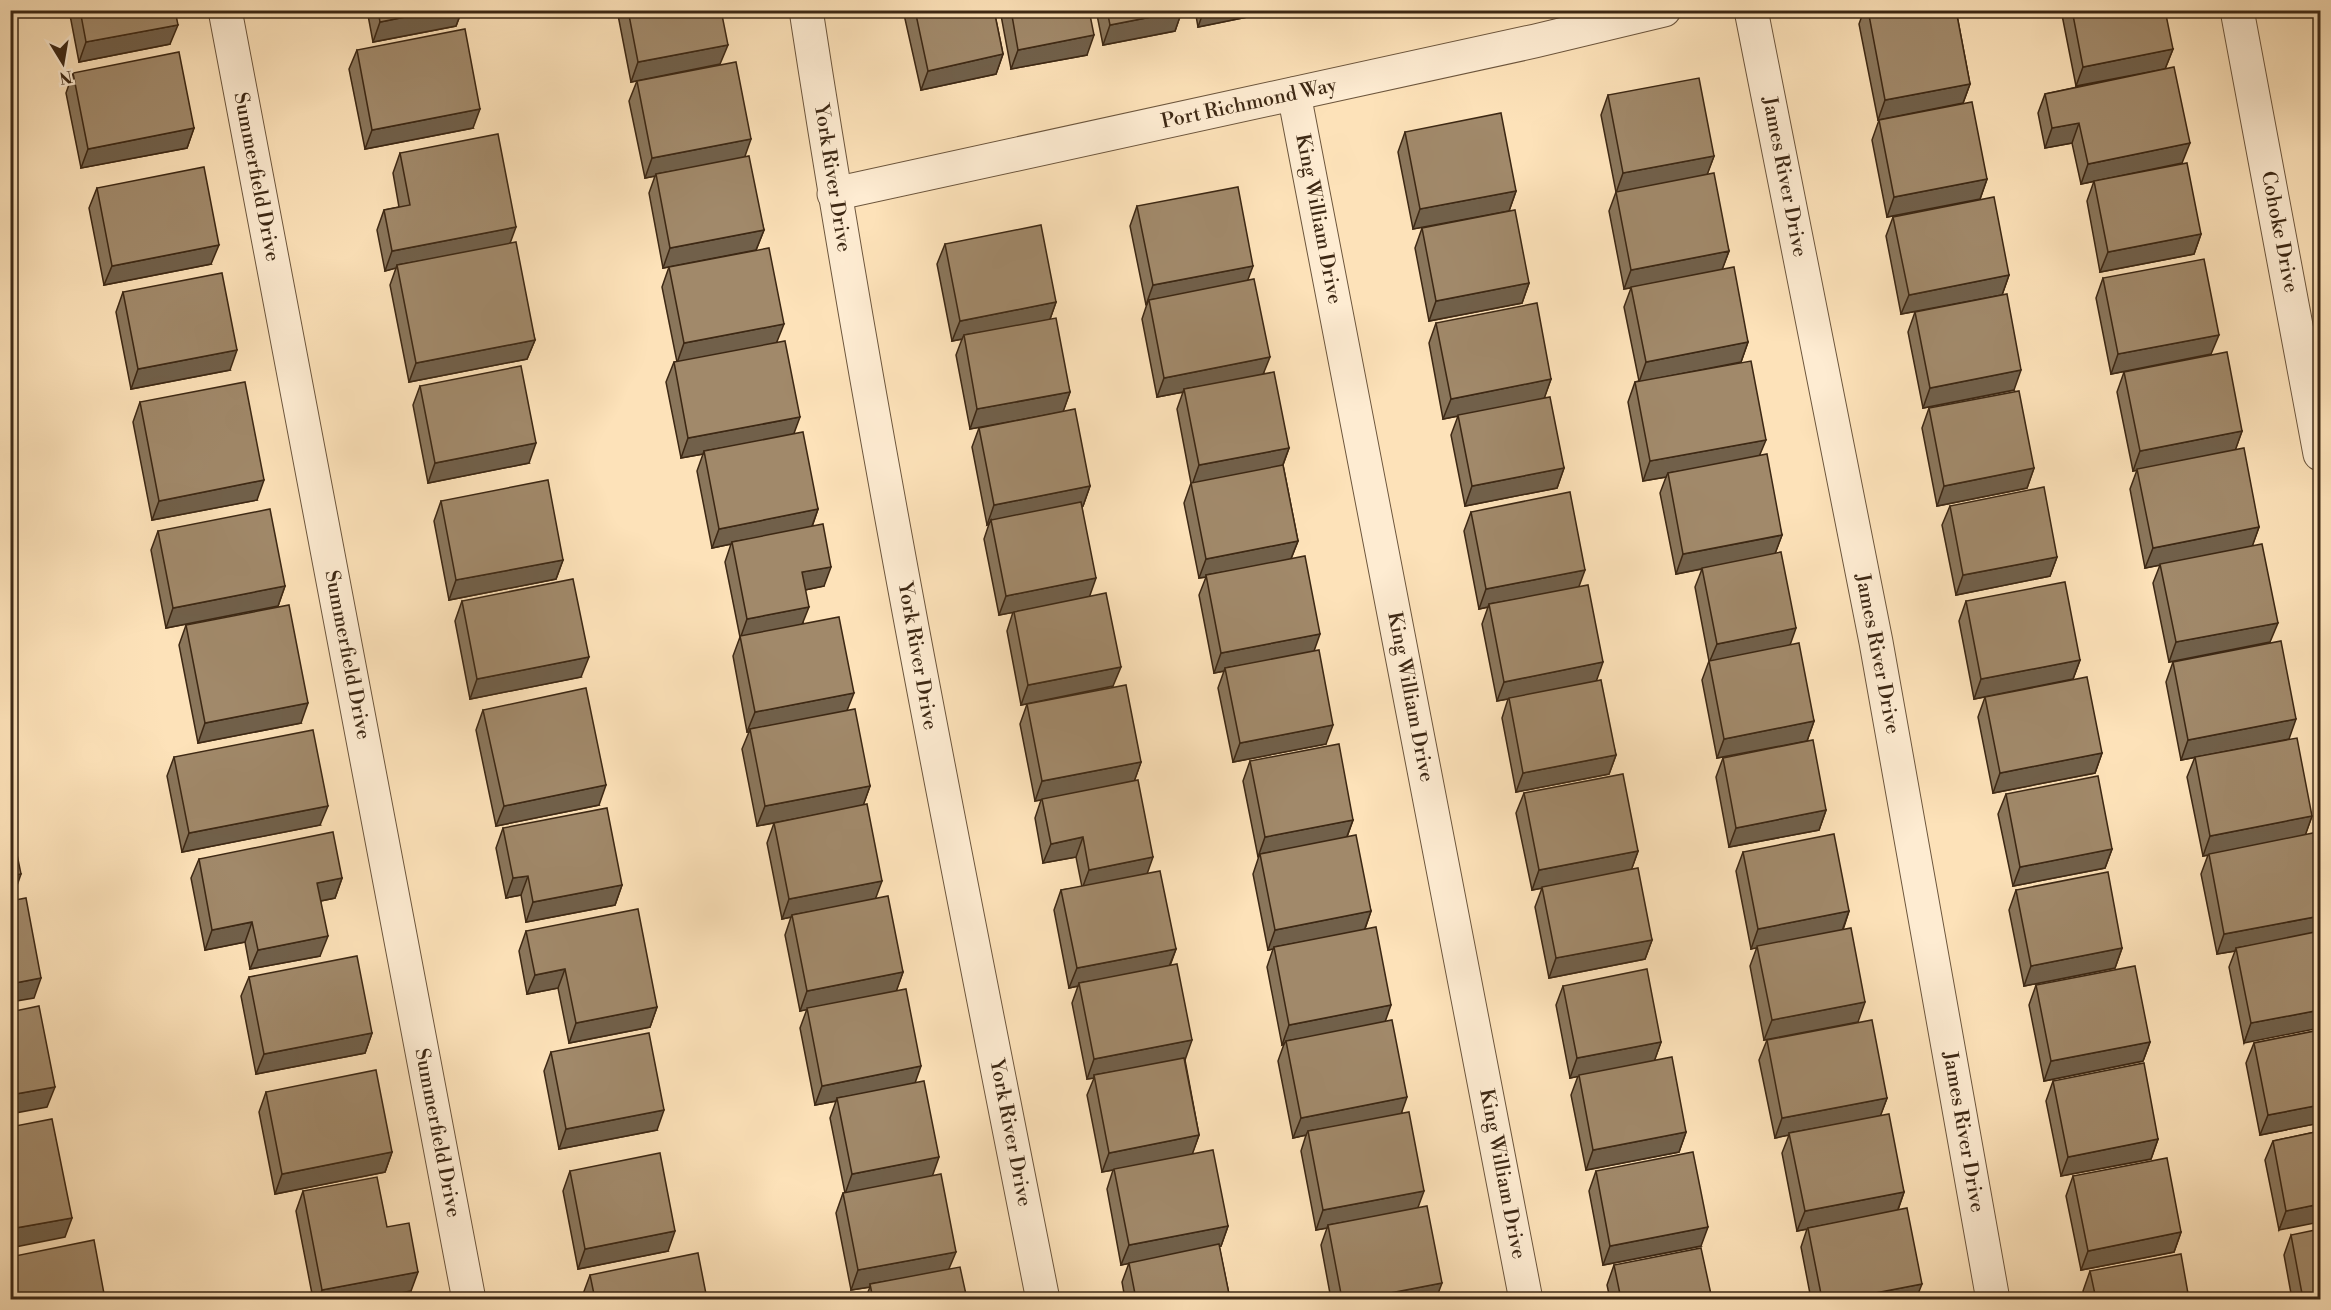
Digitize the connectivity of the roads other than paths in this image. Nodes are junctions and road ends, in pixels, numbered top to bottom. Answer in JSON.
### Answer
{"nodes":[{"id":1,"x":225,"y":10,"type":"edge"},
{"id":2,"x":806,"y":10,"type":"edge"},
{"id":3,"x":1664,"y":10,"type":"edge"},
{"id":4,"x":1751,"y":10,"type":"edge"},
{"id":5,"x":2237,"y":10,"type":"edge"},
{"id":6,"x":1294,"y":94,"type":"junction"},
{"id":7,"x":834,"y":194,"type":"junction"},
{"id":8,"x":2320,"y":454,"type":"edge"},
{"id":9,"x":469,"y":1299,"type":"edge"},
{"id":10,"x":1043,"y":1299,"type":"edge"},
{"id":11,"x":1526,"y":1299,"type":"edge"},
{"id":12,"x":1993,"y":1299,"type":"edge"}],
"edges":[{"from":1,"to":9,"type":"street","name":"Summerfield Drive"},
{"from":2,"to":7,"type":"street","name":"York River Drive"},
{"from":3,"to":6,"type":"street","name":"Port Richmond Way"},
{"from":4,"to":12,"type":"street","name":"James River Drive"},
{"from":5,"to":8,"type":"street","name":"Cohoke Drive"},
{"from":6,"to":7,"type":"street","name":"Port Richmond Way"},
{"from":6,"to":11,"type":"street","name":"King William Drive"},
{"from":7,"to":10,"type":"street","name":"York River Drive"}]}
